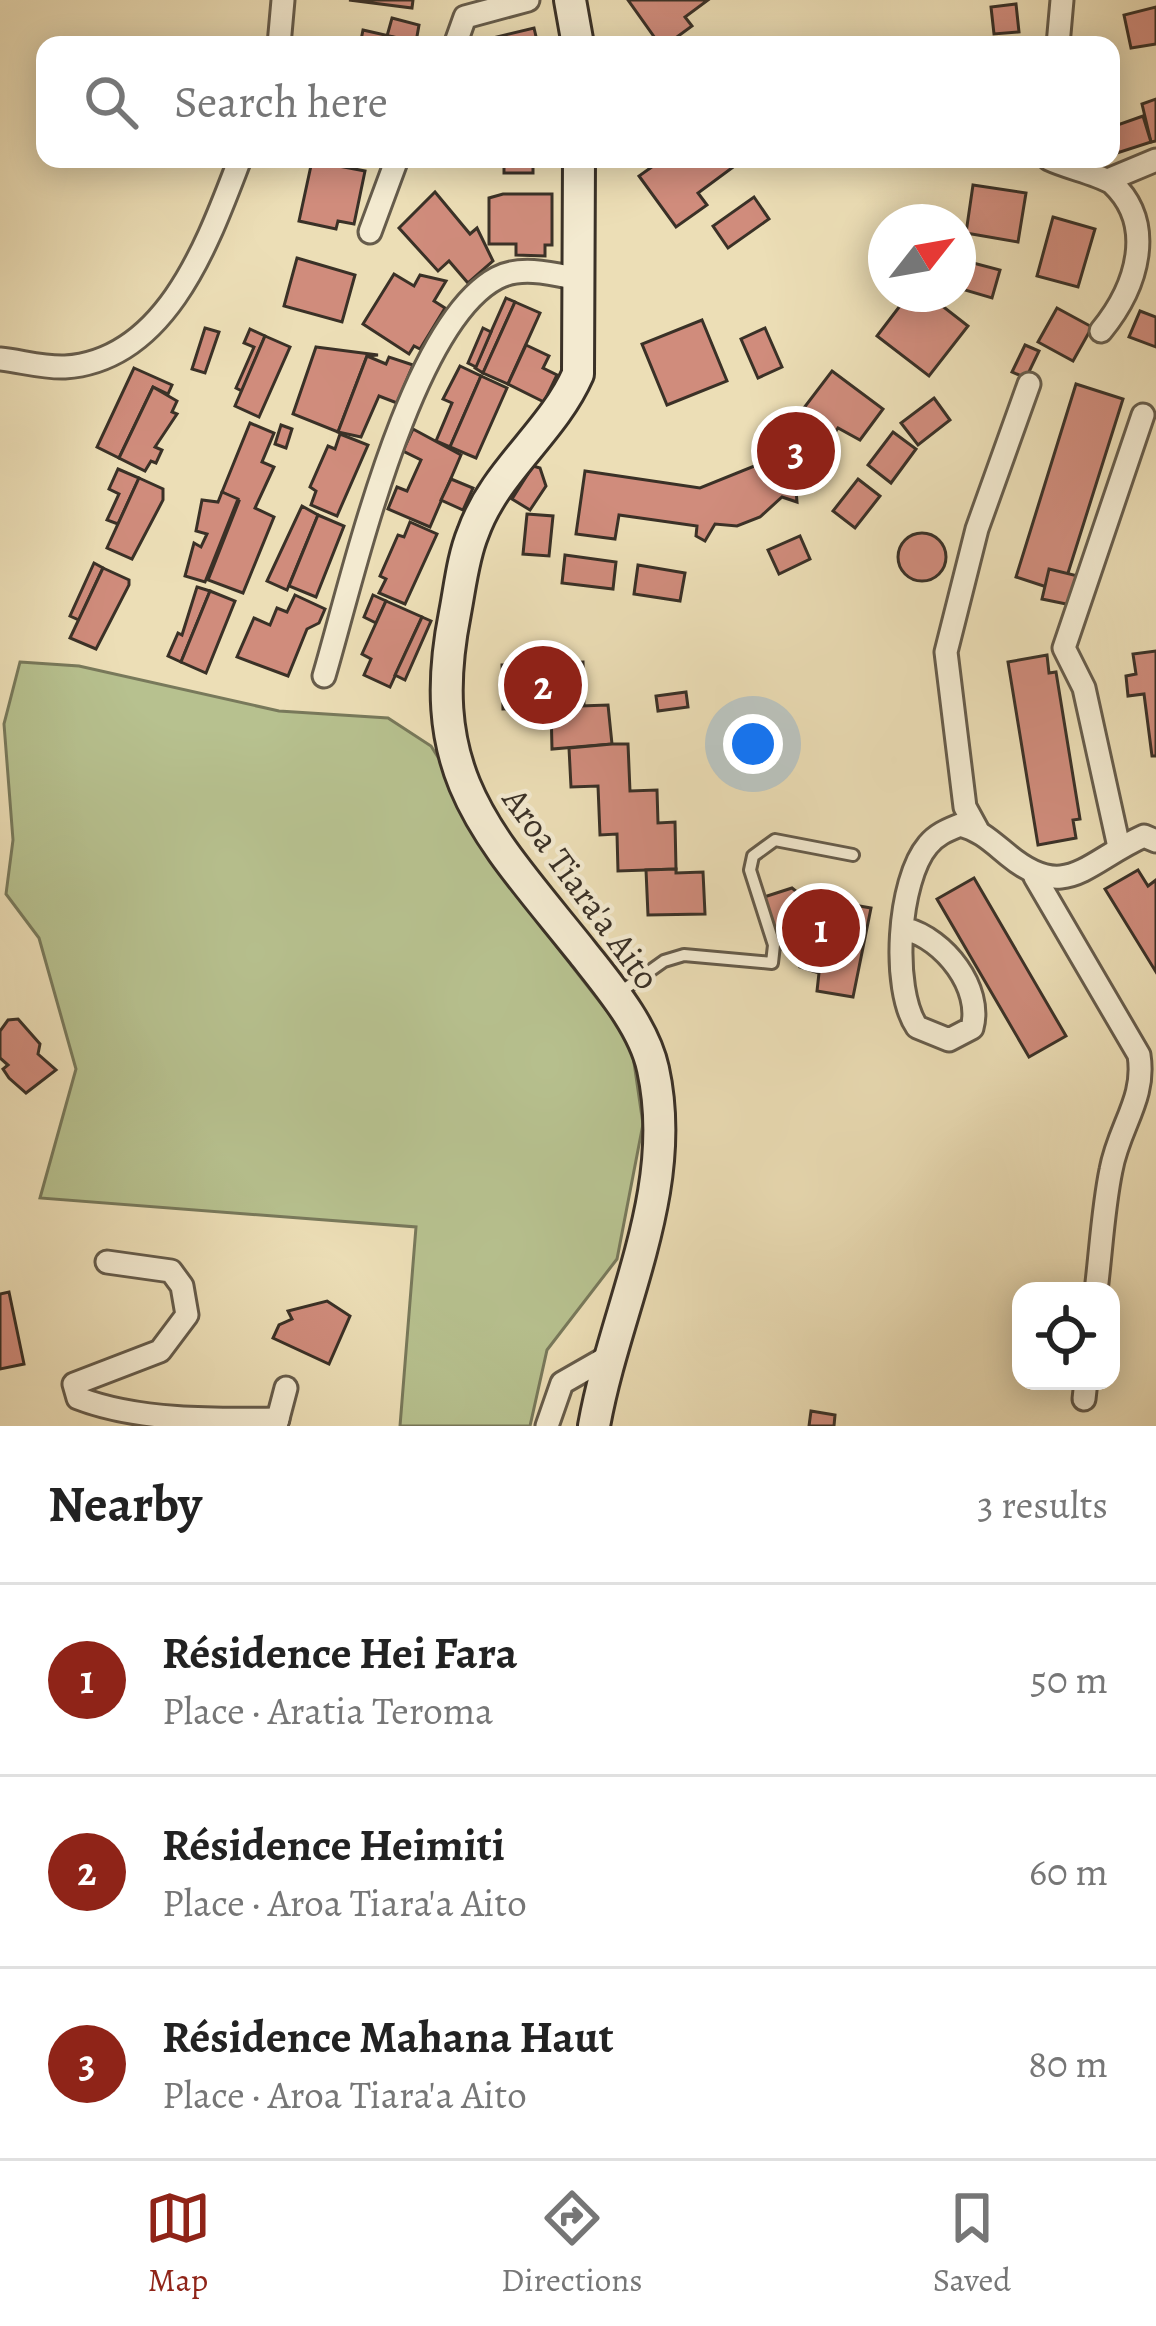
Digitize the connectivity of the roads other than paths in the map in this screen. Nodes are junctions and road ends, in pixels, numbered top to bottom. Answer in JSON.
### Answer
{"nodes":[{"id":1,"x":284,"y":0,"type":"edge"},
{"id":2,"x":527,"y":0,"type":"edge"},
{"id":3,"x":570,"y":0,"type":"edge"},
{"id":4,"x":1062,"y":0,"type":"edge"},
{"id":5,"x":460,"y":8,"type":"edge"},
{"id":6,"x":279,"y":36,"type":"edge"},
{"id":7,"x":576,"y":36,"type":"edge"},
{"id":8,"x":1059,"y":36,"type":"edge"},
{"id":9,"x":1156,"y":160,"type":"edge"},
{"id":10,"x":236,"y":168,"type":"edge"},
{"id":11,"x":394,"y":168,"type":"edge"},
{"id":12,"x":579,"y":168,"type":"edge"},
{"id":13,"x":1074,"y":168,"type":"edge"},
{"id":14,"x":1108,"y":180,"type":"junction"},
{"id":15,"x":370,"y":232,"type":"dead end"},
{"id":16,"x":578,"y":279,"type":"junction"},
{"id":17,"x":1101,"y":331,"type":"dead end"},
{"id":18,"x":0,"y":359,"type":"edge"},
{"id":19,"x":1029,"y":384,"type":"dead end"},
{"id":20,"x":1144,"y":415,"type":"dead end"},
{"id":21,"x":324,"y":676,"type":"dead end"},
{"id":22,"x":976,"y":829,"type":"junction"},
{"id":23,"x":1156,"y":841,"type":"edge"},
{"id":24,"x":1119,"y":847,"type":"junction"},
{"id":25,"x":853,"y":855,"type":"dead end"},
{"id":26,"x":1035,"y":878,"type":"junction"},
{"id":27,"x":906,"y":928,"type":"junction"},
{"id":28,"x":616,"y":995,"type":"junction"},
{"id":29,"x":107,"y":1262,"type":"dead end"},
{"id":30,"x":1097,"y":1282,"type":"edge"},
{"id":31,"x":611,"y":1355,"type":"junction"},
{"id":32,"x":286,"y":1388,"type":"dead end"},
{"id":33,"x":277,"y":1422,"type":"edge"},
{"id":34,"x":548,"y":1426,"type":"edge"},
{"id":35,"x":594,"y":1426,"type":"edge"}],
"edges":[{"from":1,"to":6,"type":"street"},
{"from":2,"to":5,"type":"street"},
{"from":3,"to":7,"type":"main road"},
{"from":4,"to":8,"type":"street"},
{"from":9,"to":14,"type":"street"},
{"from":10,"to":18,"type":"street"},
{"from":11,"to":15,"type":"street"},
{"from":12,"to":16,"type":"main road","name":"Aroa Tiara'a Aito"},
{"from":13,"to":14,"type":"street"},
{"from":14,"to":17,"type":"street"},
{"from":16,"to":21,"type":"street"},
{"from":16,"to":28,"type":"main road","name":"Aroa Tiara'a Aito"},
{"from":19,"to":22,"type":"street"},
{"from":20,"to":24,"type":"street"},
{"from":22,"to":26,"type":"street"},
{"from":22,"to":27,"type":"street"},
{"from":23,"to":24,"type":"street"},
{"from":24,"to":26,"type":"street"},
{"from":25,"to":28,"type":"lane"},
{"from":26,"to":30,"type":"street"},
{"from":27,"to":27,"type":"street"},
{"from":28,"to":31,"type":"main road","name":"Aroa Tiara'a Aito"},
{"from":29,"to":33,"type":"street"},
{"from":31,"to":34,"type":"street"},
{"from":31,"to":35,"type":"main road","name":"Aroa Tiara'a Aito"},
{"from":32,"to":33,"type":"street"}]}
